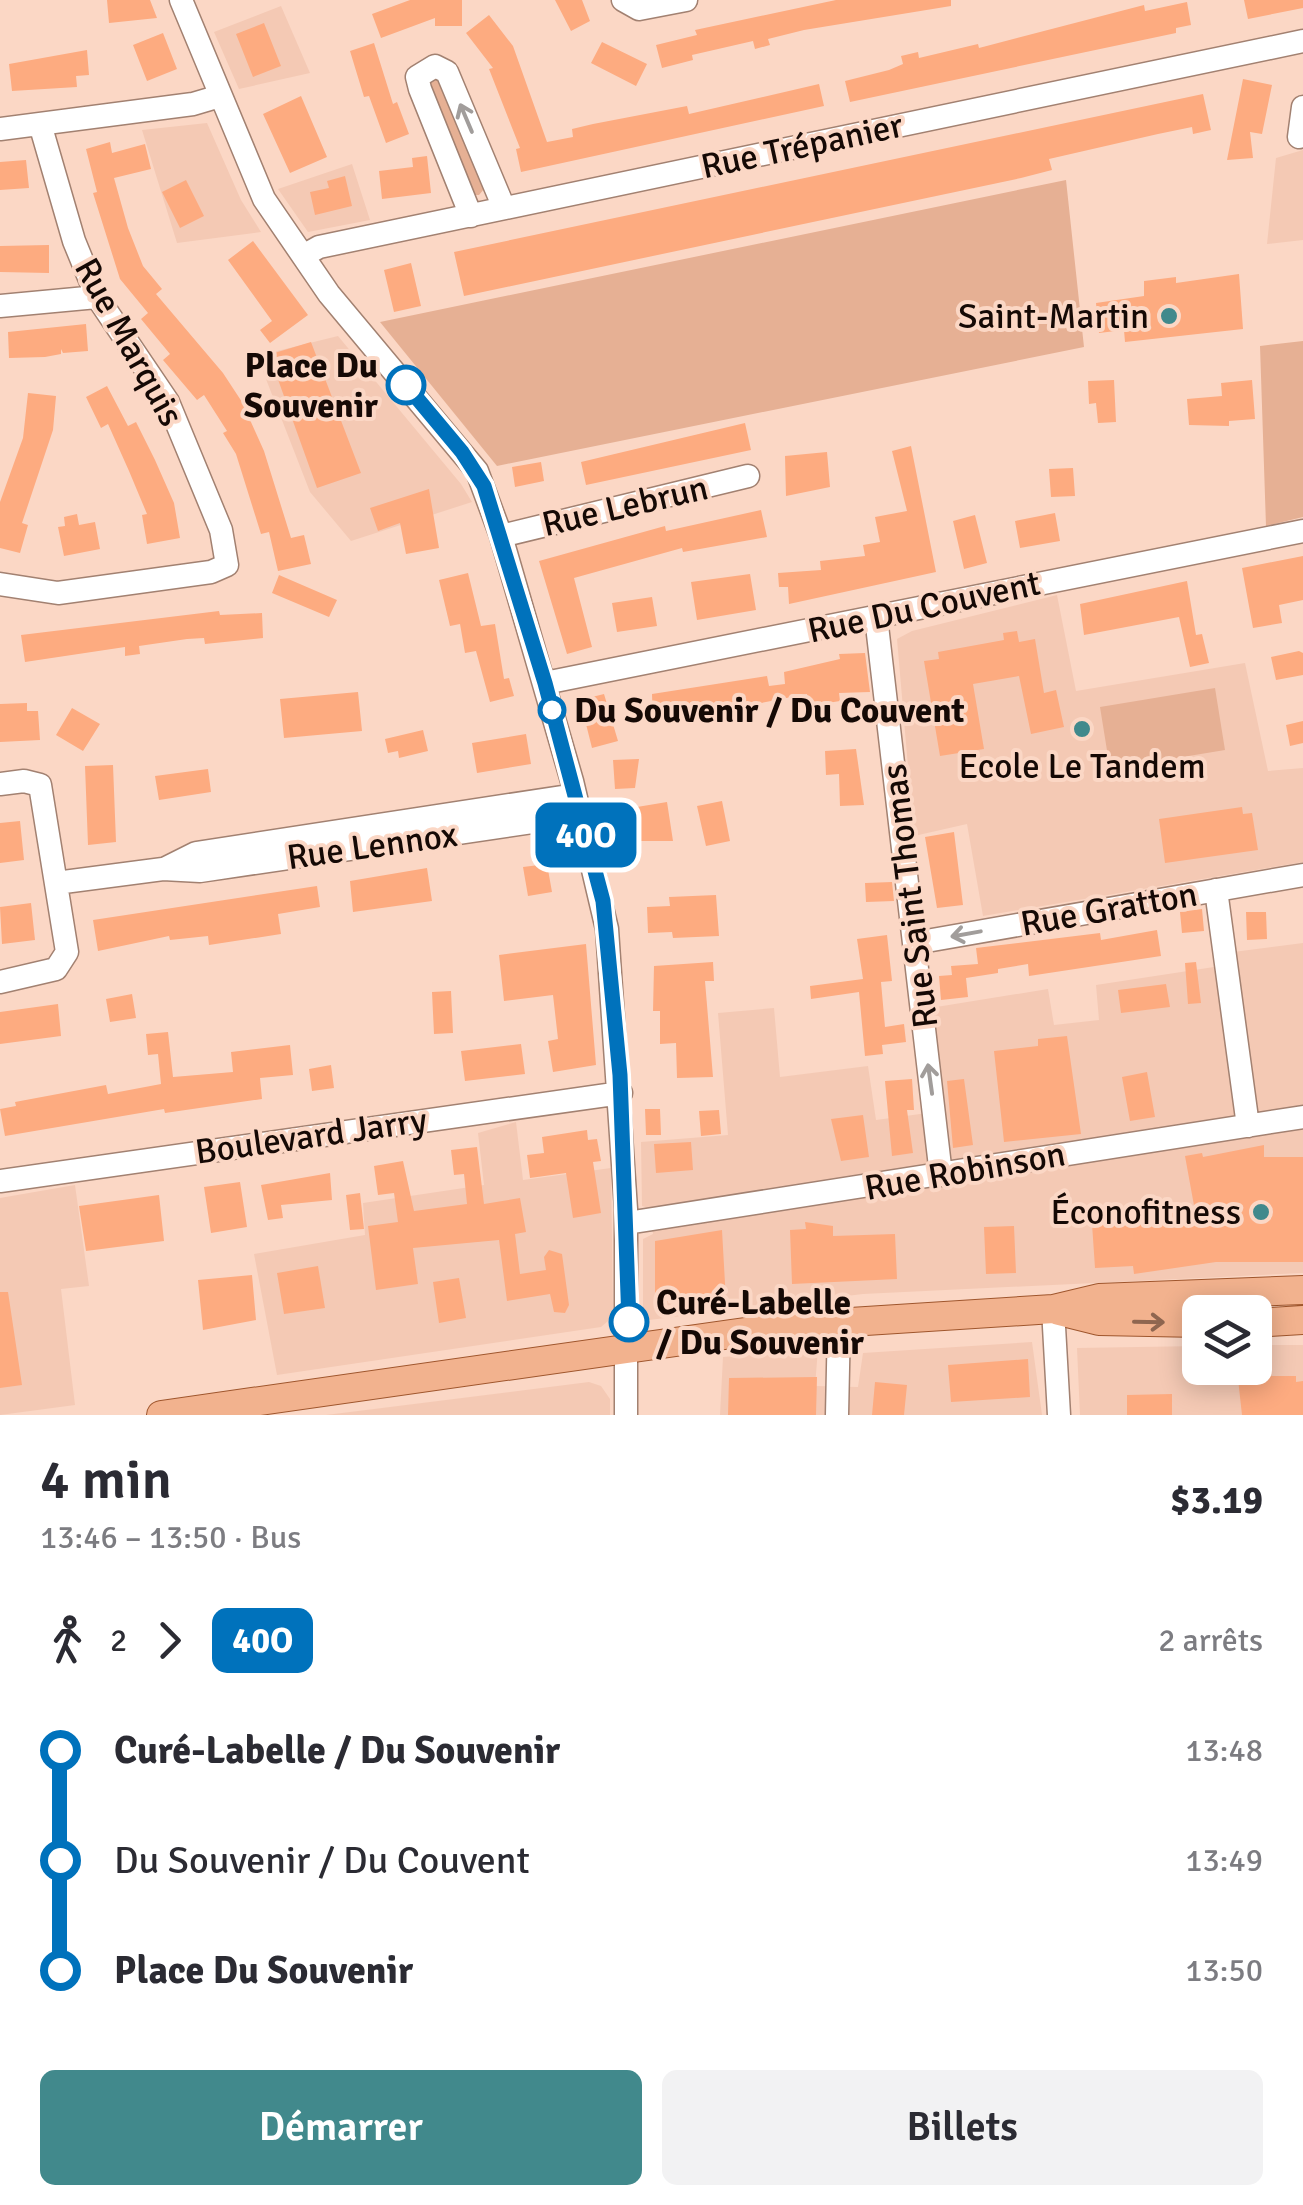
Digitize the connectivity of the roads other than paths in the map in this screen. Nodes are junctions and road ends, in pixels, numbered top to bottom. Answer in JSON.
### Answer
{"nodes":[{"id":1,"x":181,"y":0,"type":"edge"},
{"id":2,"x":623,"y":0,"type":"edge"},
{"id":3,"x":686,"y":0,"type":"edge"},
{"id":4,"x":1303,"y":41,"type":"edge"},
{"id":5,"x":220,"y":96,"type":"junction"},
{"id":6,"x":1303,"y":107,"type":"edge"},
{"id":7,"x":40,"y":124,"type":"junction"},
{"id":8,"x":0,"y":129,"type":"edge"},
{"id":9,"x":1299,"y":137,"type":"dead end"},
{"id":10,"x":504,"y":208,"type":"junction"},
{"id":11,"x":471,"y":216,"type":"junction"},
{"id":12,"x":303,"y":256,"type":"junction"},
{"id":13,"x":97,"y":297,"type":"junction"},
{"id":14,"x":0,"y":306,"type":"edge"},
{"id":15,"x":748,"y":476,"type":"dead end"},
{"id":16,"x":1303,"y":531,"type":"edge"},
{"id":17,"x":502,"y":536,"type":"junction"},
{"id":18,"x":0,"y":584,"type":"edge"},
{"id":19,"x":876,"y":617,"type":"junction"},
{"id":20,"x":545,"y":683,"type":"junction"},
{"id":21,"x":0,"y":784,"type":"edge"},
{"id":22,"x":578,"y":805,"type":"junction"},
{"id":23,"x":1303,"y":875,"type":"edge"},
{"id":24,"x":56,"y":884,"type":"junction"},
{"id":25,"x":1216,"y":890,"type":"junction"},
{"id":26,"x":915,"y":943,"type":"junction"},
{"id":27,"x":0,"y":982,"type":"edge"},
{"id":28,"x":622,"y":1093,"type":"junction"},
{"id":29,"x":1303,"y":1117,"type":"edge"},
{"id":30,"x":1248,"y":1126,"type":"junction"},
{"id":31,"x":941,"y":1175,"type":"junction"},
{"id":32,"x":0,"y":1181,"type":"edge"},
{"id":33,"x":627,"y":1223,"type":"junction"},
{"id":34,"x":1303,"y":1290,"type":"edge"},
{"id":35,"x":1053,"y":1309,"type":"junction"},
{"id":36,"x":1303,"y":1320,"type":"edge"},
{"id":37,"x":1272,"y":1321,"type":"edge"},
{"id":38,"x":840,"y":1322,"type":"junction"},
{"id":39,"x":1182,"y":1323,"type":"edge"},
{"id":40,"x":628,"y":1346,"type":"junction"},
{"id":41,"x":161,"y":1415,"type":"edge"},
{"id":42,"x":626,"y":1415,"type":"edge"},
{"id":43,"x":837,"y":1415,"type":"edge"},
{"id":44,"x":1059,"y":1415,"type":"edge"}],
"edges":[{"from":1,"to":5,"type":"street"},
{"from":2,"to":3,"type":"street"},
{"from":4,"to":10,"type":"street","name":"Rue Trépanier"},
{"from":5,"to":7,"type":"street"},
{"from":5,"to":12,"type":"street"},
{"from":6,"to":9,"type":"street"},
{"from":7,"to":8,"type":"street"},
{"from":7,"to":13,"type":"street","name":"Rue Marquis"},
{"from":10,"to":11,"type":"street","name":"Rue Trépanier"},
{"from":10,"to":11,"type":"street","one_way":true},
{"from":11,"to":12,"type":"street","name":"Rue Trépanier"},
{"from":12,"to":17,"type":"street"},
{"from":13,"to":14,"type":"street"},
{"from":13,"to":18,"type":"street","name":"Rue Marquis"},
{"from":15,"to":17,"type":"street","name":"Rue Lebrun"},
{"from":16,"to":19,"type":"street","name":"Rue Du Couvent"},
{"from":17,"to":20,"type":"street"},
{"from":19,"to":20,"type":"street","name":"Rue Du Couvent"},
{"from":19,"to":26,"type":"street","name":"Rue Saint Thomas"},
{"from":20,"to":22,"type":"street"},
{"from":21,"to":24,"type":"street"},
{"from":22,"to":24,"type":"street","name":"Rue Lennox"},
{"from":22,"to":28,"type":"street"},
{"from":23,"to":25,"type":"street","name":"Rue Gratton"},
{"from":24,"to":27,"type":"street"},
{"from":25,"to":26,"type":"street","name":"Rue Gratton","one_way":true},
{"from":25,"to":30,"type":"street"},
{"from":31,"to":26,"type":"street","name":"Rue Saint Thomas","one_way":true},
{"from":28,"to":32,"type":"street","name":"Boulevard Jarry"},
{"from":28,"to":33,"type":"street"},
{"from":29,"to":30,"type":"street","name":"Rue Robinson"},
{"from":30,"to":31,"type":"street","name":"Rue Robinson"},
{"from":31,"to":33,"type":"street","name":"Rue Robinson"},
{"from":33,"to":40,"type":"street"},
{"from":34,"to":35,"type":"main road"},
{"from":35,"to":38,"type":"main road"},
{"from":35,"to":39,"type":"main road","one_way":true},
{"from":35,"to":44,"type":"street"},
{"from":36,"to":37,"type":"main road"},
{"from":38,"to":40,"type":"main road"},
{"from":38,"to":43,"type":"street"},
{"from":40,"to":41,"type":"main road"},
{"from":40,"to":42,"type":"street"}]}
